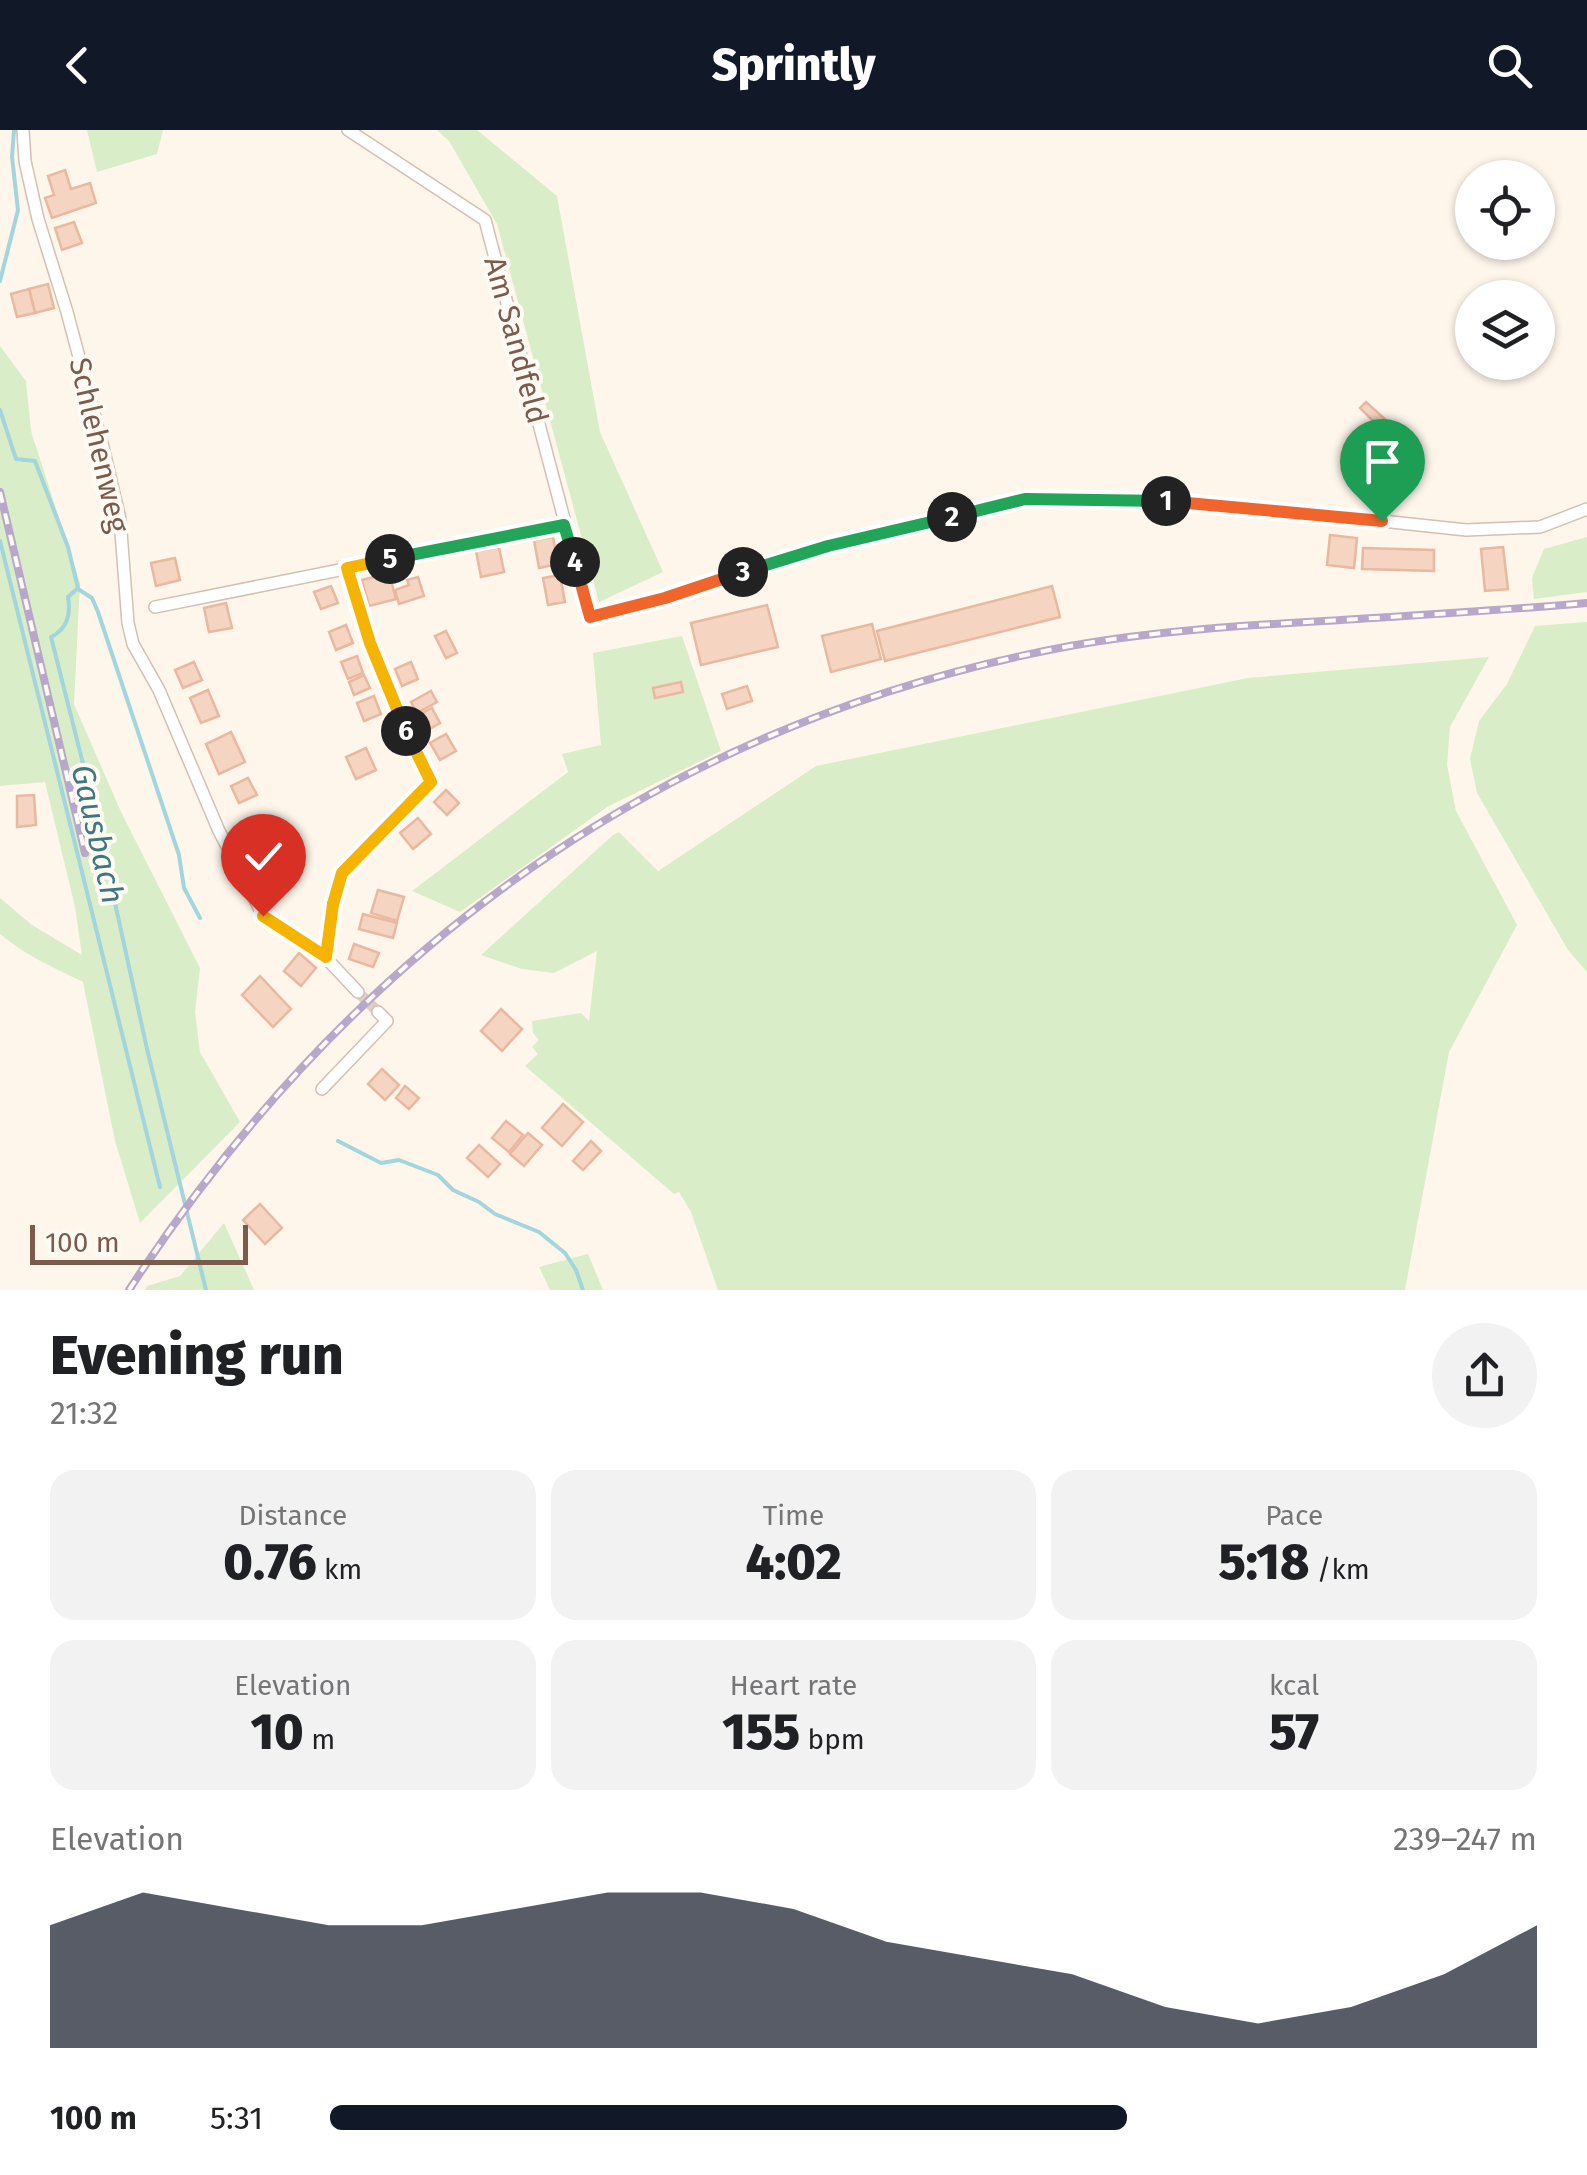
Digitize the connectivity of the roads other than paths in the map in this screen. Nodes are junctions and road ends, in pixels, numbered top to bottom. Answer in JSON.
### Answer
{"nodes":[{"id":1,"x":23,"y":130,"type":"edge"},
{"id":2,"x":348,"y":130,"type":"edge"},
{"id":3,"x":1587,"y":509,"type":"edge"},
{"id":4,"x":564,"y":525,"type":"junction"},
{"id":5,"x":347,"y":568,"type":"junction"},
{"id":6,"x":155,"y":607,"type":"dead end"},
{"id":7,"x":326,"y":957,"type":"junction"},
{"id":8,"x":358,"y":992,"type":"tunnel mouth"},
{"id":9,"x":378,"y":1012,"type":"dead end"},
{"id":10,"x":322,"y":1089,"type":"dead end"}],
"edges":[{"from":1,"to":7,"type":"street","name":"Schlehenweg"},
{"from":2,"to":4,"type":"street","name":"Am Sandfeld"},
{"from":3,"to":4,"type":"street","name":"Am Sandfeld"},
{"from":4,"to":5,"type":"street"},
{"from":5,"to":6,"type":"street"},
{"from":5,"to":7,"type":"street"},
{"from":7,"to":8,"type":"street"},
{"from":9,"to":10,"type":"street"}]}
